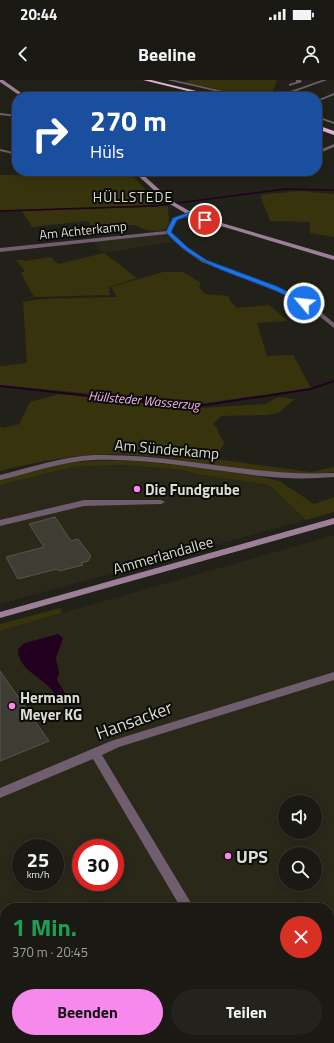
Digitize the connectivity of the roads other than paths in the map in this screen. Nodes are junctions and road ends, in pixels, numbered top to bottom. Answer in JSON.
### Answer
{"nodes":[{"id":1,"x":0,"y":80,"type":"edge"},
{"id":2,"x":145,"y":80,"type":"edge"},
{"id":3,"x":154,"y":80,"type":"edge"},
{"id":4,"x":169,"y":80,"type":"edge"},
{"id":5,"x":299,"y":80,"type":"edge"},
{"id":6,"x":325,"y":80,"type":"edge"},
{"id":7,"x":290,"y":86,"type":"dead end"},
{"id":8,"x":18,"y":92,"type":"edge"},
{"id":9,"x":197,"y":92,"type":"edge"},
{"id":10,"x":205,"y":92,"type":"edge"},
{"id":11,"x":223,"y":92,"type":"edge"},
{"id":12,"x":290,"y":92,"type":"edge"},
{"id":13,"x":334,"y":94,"type":"edge"},
{"id":14,"x":322,"y":99,"type":"edge"},
{"id":15,"x":0,"y":114,"type":"edge"},
{"id":16,"x":12,"y":115,"type":"edge"},
{"id":17,"x":322,"y":118,"type":"edge"},
{"id":18,"x":334,"y":122,"type":"edge"},
{"id":19,"x":322,"y":127,"type":"edge"},
{"id":20,"x":333,"y":131,"type":"edge"},
{"id":21,"x":334,"y":144,"type":"edge"},
{"id":22,"x":0,"y":150,"type":"edge"},
{"id":23,"x":322,"y":150,"type":"edge"},
{"id":24,"x":12,"y":153,"type":"edge"},
{"id":25,"x":141,"y":176,"type":"edge"},
{"id":26,"x":190,"y":214,"type":"junction"},
{"id":27,"x":168,"y":232,"type":"junction"},
{"id":28,"x":0,"y":250,"type":"edge"},
{"id":29,"x":334,"y":258,"type":"edge"},
{"id":30,"x":334,"y":326,"type":"edge"},
{"id":31,"x":334,"y":475,"type":"edge"},
{"id":32,"x":0,"y":478,"type":"edge"},
{"id":33,"x":161,"y":502,"type":"dead end"},
{"id":34,"x":334,"y":521,"type":"edge"},
{"id":35,"x":0,"y":523,"type":"edge"},
{"id":36,"x":0,"y":615,"type":"edge"},
{"id":37,"x":334,"y":676,"type":"edge"},
{"id":38,"x":95,"y":753,"type":"junction"},
{"id":39,"x":0,"y":793,"type":"edge"},
{"id":40,"x":185,"y":903,"type":"edge"}],
"edges":[{"from":1,"to":8,"type":"street"},
{"from":2,"to":9,"type":"highway"},
{"from":3,"to":10,"type":"highway"},
{"from":4,"to":11,"type":"street"},
{"from":5,"to":7,"type":"street"},
{"from":6,"to":12,"type":"street"},
{"from":13,"to":14,"type":"street"},
{"from":15,"to":16,"type":"street"},
{"from":17,"to":18,"type":"street"},
{"from":19,"to":20,"type":"highway"},
{"from":21,"to":23,"type":"street"},
{"from":22,"to":24,"type":"street"},
{"from":25,"to":26,"type":"street"},
{"from":26,"to":27,"type":"street"},
{"from":26,"to":29,"type":"street"},
{"from":27,"to":28,"type":"street","name":"Am Achterkamp"},
{"from":27,"to":30,"type":"street"},
{"from":31,"to":32,"type":"street","name":"Am Sünderkamp"},
{"from":33,"to":35,"type":"street"},
{"from":34,"to":36,"type":"street","name":"Ammerlandallee"},
{"from":37,"to":38,"type":"street","name":"Hansacker"},
{"from":38,"to":39,"type":"street"},
{"from":38,"to":40,"type":"street","name":"Hansacker"}]}
